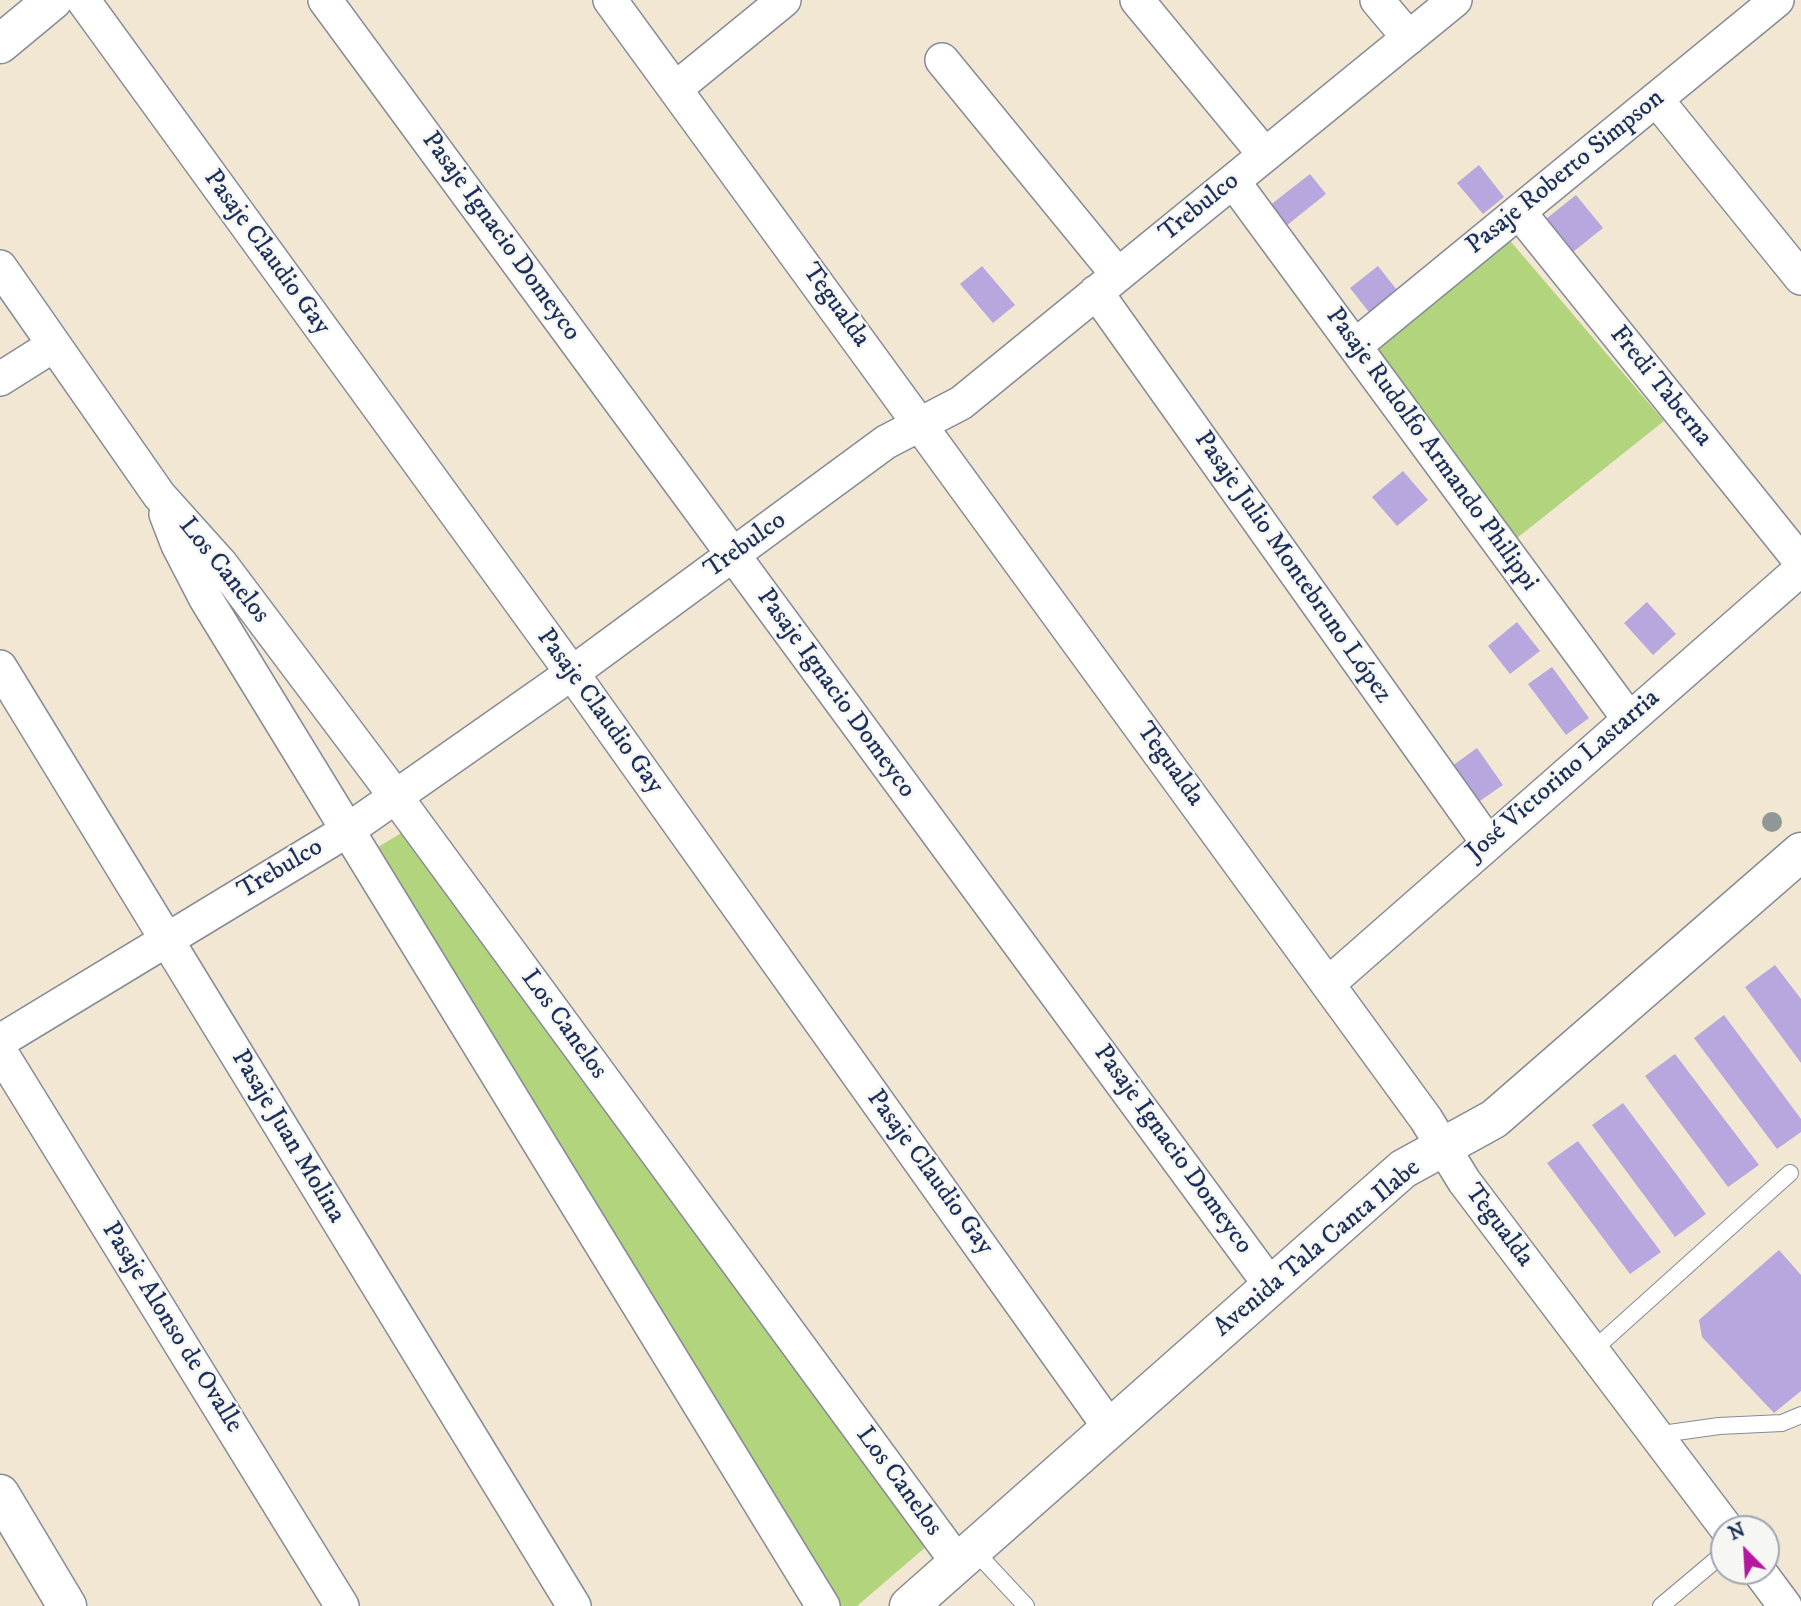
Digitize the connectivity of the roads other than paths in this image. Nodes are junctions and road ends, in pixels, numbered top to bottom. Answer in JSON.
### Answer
{"nodes":[{"id":1,"x":53,"y":0,"type":"edge"},
{"id":2,"x":83,"y":0,"type":"edge"},
{"id":3,"x":325,"y":0,"type":"edge"},
{"id":4,"x":610,"y":0,"type":"edge"},
{"id":5,"x":784,"y":0,"type":"edge"},
{"id":6,"x":1137,"y":0,"type":"edge"},
{"id":7,"x":1377,"y":0,"type":"edge"},
{"id":8,"x":1455,"y":0,"type":"edge"},
{"id":9,"x":1777,"y":0,"type":"edge"},
{"id":10,"x":1409,"y":38,"type":"junction"},
{"id":11,"x":0,"y":44,"type":"edge"},
{"id":12,"x":942,"y":60,"type":"dead end"},
{"id":13,"x":675,"y":89,"type":"junction"},
{"id":14,"x":1656,"y":99,"type":"junction"},
{"id":15,"x":1265,"y":155,"type":"junction"},
{"id":16,"x":1233,"y":181,"type":"junction"},
{"id":17,"x":1519,"y":212,"type":"junction"},
{"id":18,"x":0,"y":267,"type":"edge"},
{"id":19,"x":1801,"y":278,"type":"edge"},
{"id":20,"x":1107,"y":284,"type":"junction"},
{"id":21,"x":54,"y":345,"type":"junction"},
{"id":22,"x":1355,"y":346,"type":"junction"},
{"id":23,"x":0,"y":379,"type":"edge"},
{"id":24,"x":921,"y":424,"type":"junction"},
{"id":25,"x":159,"y":495,"type":"junction"},
{"id":26,"x":734,"y":555,"type":"junction"},
{"id":27,"x":1801,"y":562,"type":"edge"},
{"id":28,"x":1801,"y":569,"type":"edge"},
{"id":29,"x":0,"y":667,"type":"edge"},
{"id":30,"x":572,"y":673,"type":"junction"},
{"id":31,"x":1629,"y":719,"type":"junction"},
{"id":32,"x":396,"y":797,"type":"junction"},
{"id":33,"x":348,"y":830,"type":"junction"},
{"id":34,"x":1488,"y":843,"type":"junction"},
{"id":35,"x":1801,"y":852,"type":"edge"},
{"id":36,"x":167,"y":940,"type":"junction"},
{"id":37,"x":1328,"y":984,"type":"junction"},
{"id":38,"x":0,"y":1041,"type":"edge"},
{"id":39,"x":0,"y":1051,"type":"edge"},
{"id":40,"x":1444,"y":1147,"type":"junction"},
{"id":41,"x":1790,"y":1173,"type":"dead end"},
{"id":42,"x":1271,"y":1286,"type":"junction"},
{"id":43,"x":1592,"y":1351,"type":"junction"},
{"id":44,"x":1801,"y":1415,"type":"edge"},
{"id":45,"x":1110,"y":1428,"type":"junction"},
{"id":46,"x":1656,"y":1435,"type":"junction"},
{"id":47,"x":0,"y":1494,"type":"edge"},
{"id":48,"x":1716,"y":1515,"type":"edge"},
{"id":49,"x":965,"y":1556,"type":"junction"},
{"id":50,"x":1710,"y":1564,"type":"edge"},
{"id":51,"x":1769,"y":1585,"type":"edge"},
{"id":52,"x":67,"y":1606,"type":"edge"},
{"id":53,"x":342,"y":1606,"type":"edge"},
{"id":54,"x":574,"y":1606,"type":"edge"},
{"id":55,"x":823,"y":1606,"type":"edge"},
{"id":56,"x":909,"y":1606,"type":"edge"},
{"id":57,"x":1026,"y":1606,"type":"edge"},
{"id":58,"x":1661,"y":1606,"type":"edge"},
{"id":59,"x":1785,"y":1606,"type":"edge"}],
"edges":[{"from":1,"to":11,"type":"street"},
{"from":2,"to":30,"type":"street","name":"Pasaje Claudio Gay"},
{"from":3,"to":26,"type":"street","name":"Pasaje Ignacio Domeyco"},
{"from":4,"to":13,"type":"street","name":"Tegualda"},
{"from":5,"to":13,"type":"street"},
{"from":6,"to":15,"type":"street"},
{"from":7,"to":10,"type":"street"},
{"from":8,"to":10,"type":"street","name":"Trebulco"},
{"from":9,"to":14,"type":"street","name":"Pasaje Roberto Simpson"},
{"from":10,"to":15,"type":"street","name":"Trebulco"},
{"from":12,"to":20,"type":"street","name":"Pasaje Julio Montebruno López"},
{"from":13,"to":24,"type":"street","name":"Tegualda"},
{"from":14,"to":17,"type":"street","name":"Pasaje Roberto Simpson"},
{"from":14,"to":19,"type":"street"},
{"from":15,"to":16,"type":"street","name":"Trebulco"},
{"from":16,"to":20,"type":"street","name":"Trebulco"},
{"from":16,"to":22,"type":"street","name":"Pasaje Rudolfo Armando Philippi"},
{"from":17,"to":22,"type":"street","name":"Pasaje Roberto Simpson"},
{"from":17,"to":27,"type":"street","name":"Fredi Taberna"},
{"from":18,"to":21,"type":"street","name":"Los Canelos"},
{"from":20,"to":24,"type":"street","name":"Trebulco"},
{"from":20,"to":34,"type":"street","name":"Pasaje Julio Montebruno López"},
{"from":21,"to":23,"type":"street"},
{"from":21,"to":25,"type":"street","name":"Los Canelos"},
{"from":22,"to":31,"type":"street","name":"Pasaje Rudolfo Armando Philippi"},
{"from":24,"to":26,"type":"street","name":"Trebulco"},
{"from":24,"to":37,"type":"street","name":"Tegualda"},
{"from":25,"to":32,"type":"street","name":"Los Canelos"},
{"from":25,"to":33,"type":"street","name":"Los Canelos"},
{"from":26,"to":30,"type":"street","name":"Trebulco"},
{"from":26,"to":42,"type":"street","name":"Pasaje Ignacio Domeyco"},
{"from":28,"to":31,"type":"street","name":"José Victorino Lastarria"},
{"from":29,"to":36,"type":"street","name":"Pasaje Juan Molina"},
{"from":30,"to":32,"type":"street","name":"Trebulco"},
{"from":30,"to":45,"type":"street","name":"Pasaje Claudio Gay"},
{"from":31,"to":34,"type":"street","name":"José Victorino Lastarria"},
{"from":32,"to":33,"type":"street","name":"Trebulco"},
{"from":32,"to":49,"type":"street","name":"Los Canelos"},
{"from":33,"to":36,"type":"street","name":"Trebulco"},
{"from":33,"to":55,"type":"street","name":"Los Canelos"},
{"from":34,"to":37,"type":"street","name":"José Victorino Lastarria"},
{"from":35,"to":40,"type":"street","name":"Avenida Tala Canta Ilabe"},
{"from":36,"to":38,"type":"street","name":"Trebulco"},
{"from":36,"to":54,"type":"street","name":"Pasaje Juan Molina"},
{"from":37,"to":40,"type":"street","name":"Tegualda"},
{"from":39,"to":53,"type":"street","name":"Pasaje Alonso de Ovalle"},
{"from":40,"to":42,"type":"street","name":"Avenida Tala Canta Ilabe"},
{"from":40,"to":43,"type":"street","name":"Tegualda"},
{"from":41,"to":43,"type":"lane"},
{"from":42,"to":45,"type":"street","name":"Avenida Tala Canta Ilabe"},
{"from":43,"to":46,"type":"street","name":"Tegualda"},
{"from":44,"to":46,"type":"lane"},
{"from":45,"to":49,"type":"street","name":"Avenida Tala Canta Ilabe"},
{"from":46,"to":48,"type":"street","name":"Tegualda"},
{"from":47,"to":52,"type":"street"},
{"from":49,"to":56,"type":"street","name":"Avenida Tala Canta Ilabe"},
{"from":49,"to":57,"type":"lane"},
{"from":50,"to":58,"type":"lane"},
{"from":51,"to":59,"type":"street"}]}
